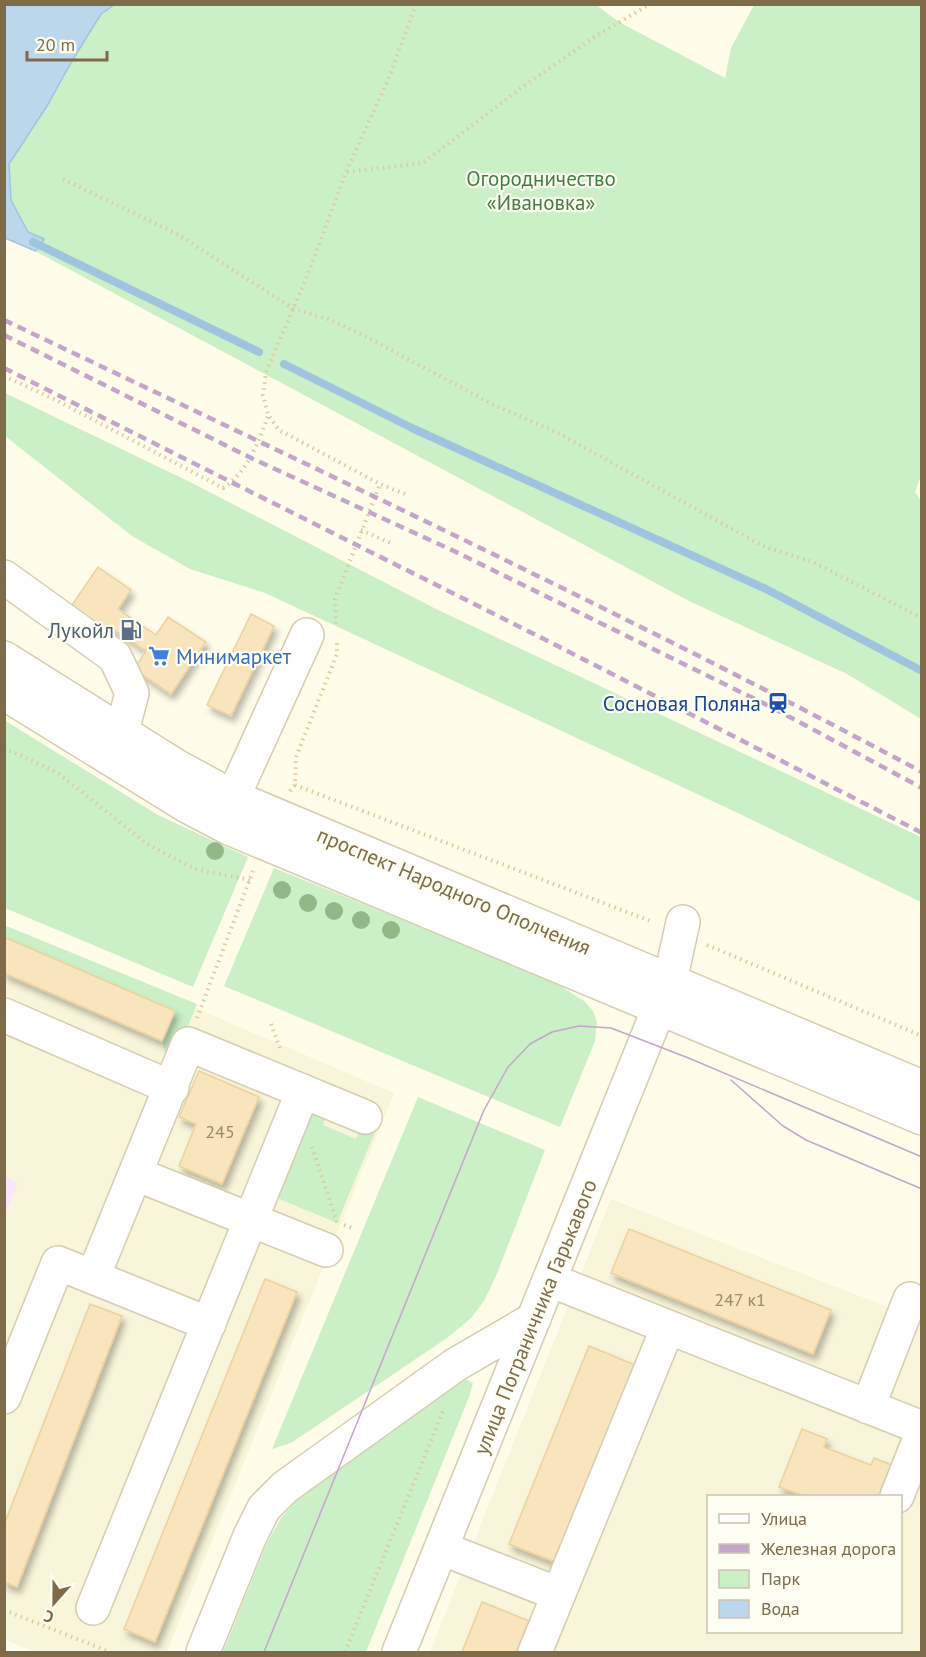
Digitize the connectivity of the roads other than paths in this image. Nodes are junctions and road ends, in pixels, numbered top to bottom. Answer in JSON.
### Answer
{"nodes":[{"id":1,"x":4,"y":577,"type":"edge"},
{"id":2,"x":307,"y":635,"type":"dead end"},
{"id":3,"x":4,"y":658,"type":"edge"},
{"id":4,"x":4,"y":693,"type":"edge"},
{"id":5,"x":122,"y":731,"type":"junction"},
{"id":6,"x":233,"y":797,"type":"junction"},
{"id":7,"x":681,"y":928,"type":"road end"},
{"id":8,"x":665,"y":994,"type":"junction"},
{"id":9,"x":4,"y":1016,"type":"edge"},
{"id":10,"x":921,"y":1087,"type":"edge"},
{"id":11,"x":172,"y":1088,"type":"junction"},
{"id":12,"x":303,"y":1091,"type":"junction"},
{"id":13,"x":365,"y":1117,"type":"dead end"},
{"id":14,"x":921,"y":1118,"type":"edge"},
{"id":15,"x":136,"y":1174,"type":"junction"},
{"id":16,"x":251,"y":1221,"type":"junction"},
{"id":17,"x":326,"y":1250,"type":"dead end"},
{"id":18,"x":93,"y":1277,"type":"junction"},
{"id":19,"x":550,"y":1280,"type":"junction"},
{"id":20,"x":910,"y":1299,"type":"dead end"},
{"id":21,"x":534,"y":1319,"type":"junction"},
{"id":22,"x":209,"y":1324,"type":"junction"},
{"id":23,"x":668,"y":1327,"type":"junction"},
{"id":24,"x":4,"y":1397,"type":"edge"},
{"id":25,"x":868,"y":1407,"type":"junction"},
{"id":26,"x":921,"y":1428,"type":"edge"},
{"id":27,"x":921,"y":1432,"type":"edge"},
{"id":28,"x":898,"y":1495,"type":"edge"},
{"id":29,"x":441,"y":1548,"type":"junction"},
{"id":30,"x":558,"y":1594,"type":"junction"},
{"id":31,"x":93,"y":1608,"type":"dead end"},
{"id":32,"x":203,"y":1653,"type":"edge"},
{"id":33,"x":399,"y":1653,"type":"edge"},
{"id":34,"x":535,"y":1653,"type":"edge"}],
"edges":[{"from":1,"to":5,"type":"street"},
{"from":2,"to":6,"type":"street"},
{"from":3,"to":5,"type":"street","name":"проспект Народного Ополчения"},
{"from":4,"to":8,"type":"street","name":"проспект Народного Ополчения"},
{"from":5,"to":6,"type":"street","name":"проспект Народного Ополчения"},
{"from":6,"to":8,"type":"street","name":"проспект Народного Ополчения"},
{"from":7,"to":8,"type":"street","name":"улица Пограничника Гарькавого"},
{"from":8,"to":10,"type":"street","name":"проспект Народного Ополчения"},
{"from":8,"to":14,"type":"street","name":"проспект Народного Ополчения"},
{"from":8,"to":19,"type":"street","name":"улица Пограничника Гарькавого"},
{"from":9,"to":11,"type":"street"},
{"from":11,"to":12,"type":"street"},
{"from":11,"to":15,"type":"street"},
{"from":12,"to":13,"type":"street"},
{"from":12,"to":16,"type":"street"},
{"from":15,"to":16,"type":"street"},
{"from":15,"to":18,"type":"street"},
{"from":16,"to":17,"type":"street"},
{"from":16,"to":22,"type":"street"},
{"from":18,"to":22,"type":"street"},
{"from":18,"to":24,"type":"street"},
{"from":19,"to":21,"type":"street","name":"улица Пограничника Гарькавого"},
{"from":19,"to":23,"type":"street"},
{"from":20,"to":25,"type":"street"},
{"from":21,"to":29,"type":"street","name":"улица Пограничника Гарькавого"},
{"from":21,"to":32,"type":"street"},
{"from":22,"to":31,"type":"street"},
{"from":23,"to":25,"type":"street"},
{"from":23,"to":30,"type":"street"},
{"from":25,"to":26,"type":"street"},
{"from":27,"to":28,"type":"street"},
{"from":29,"to":30,"type":"street"},
{"from":29,"to":33,"type":"street","name":"улица Пограничника Гарькавого"},
{"from":30,"to":34,"type":"street"}]}
